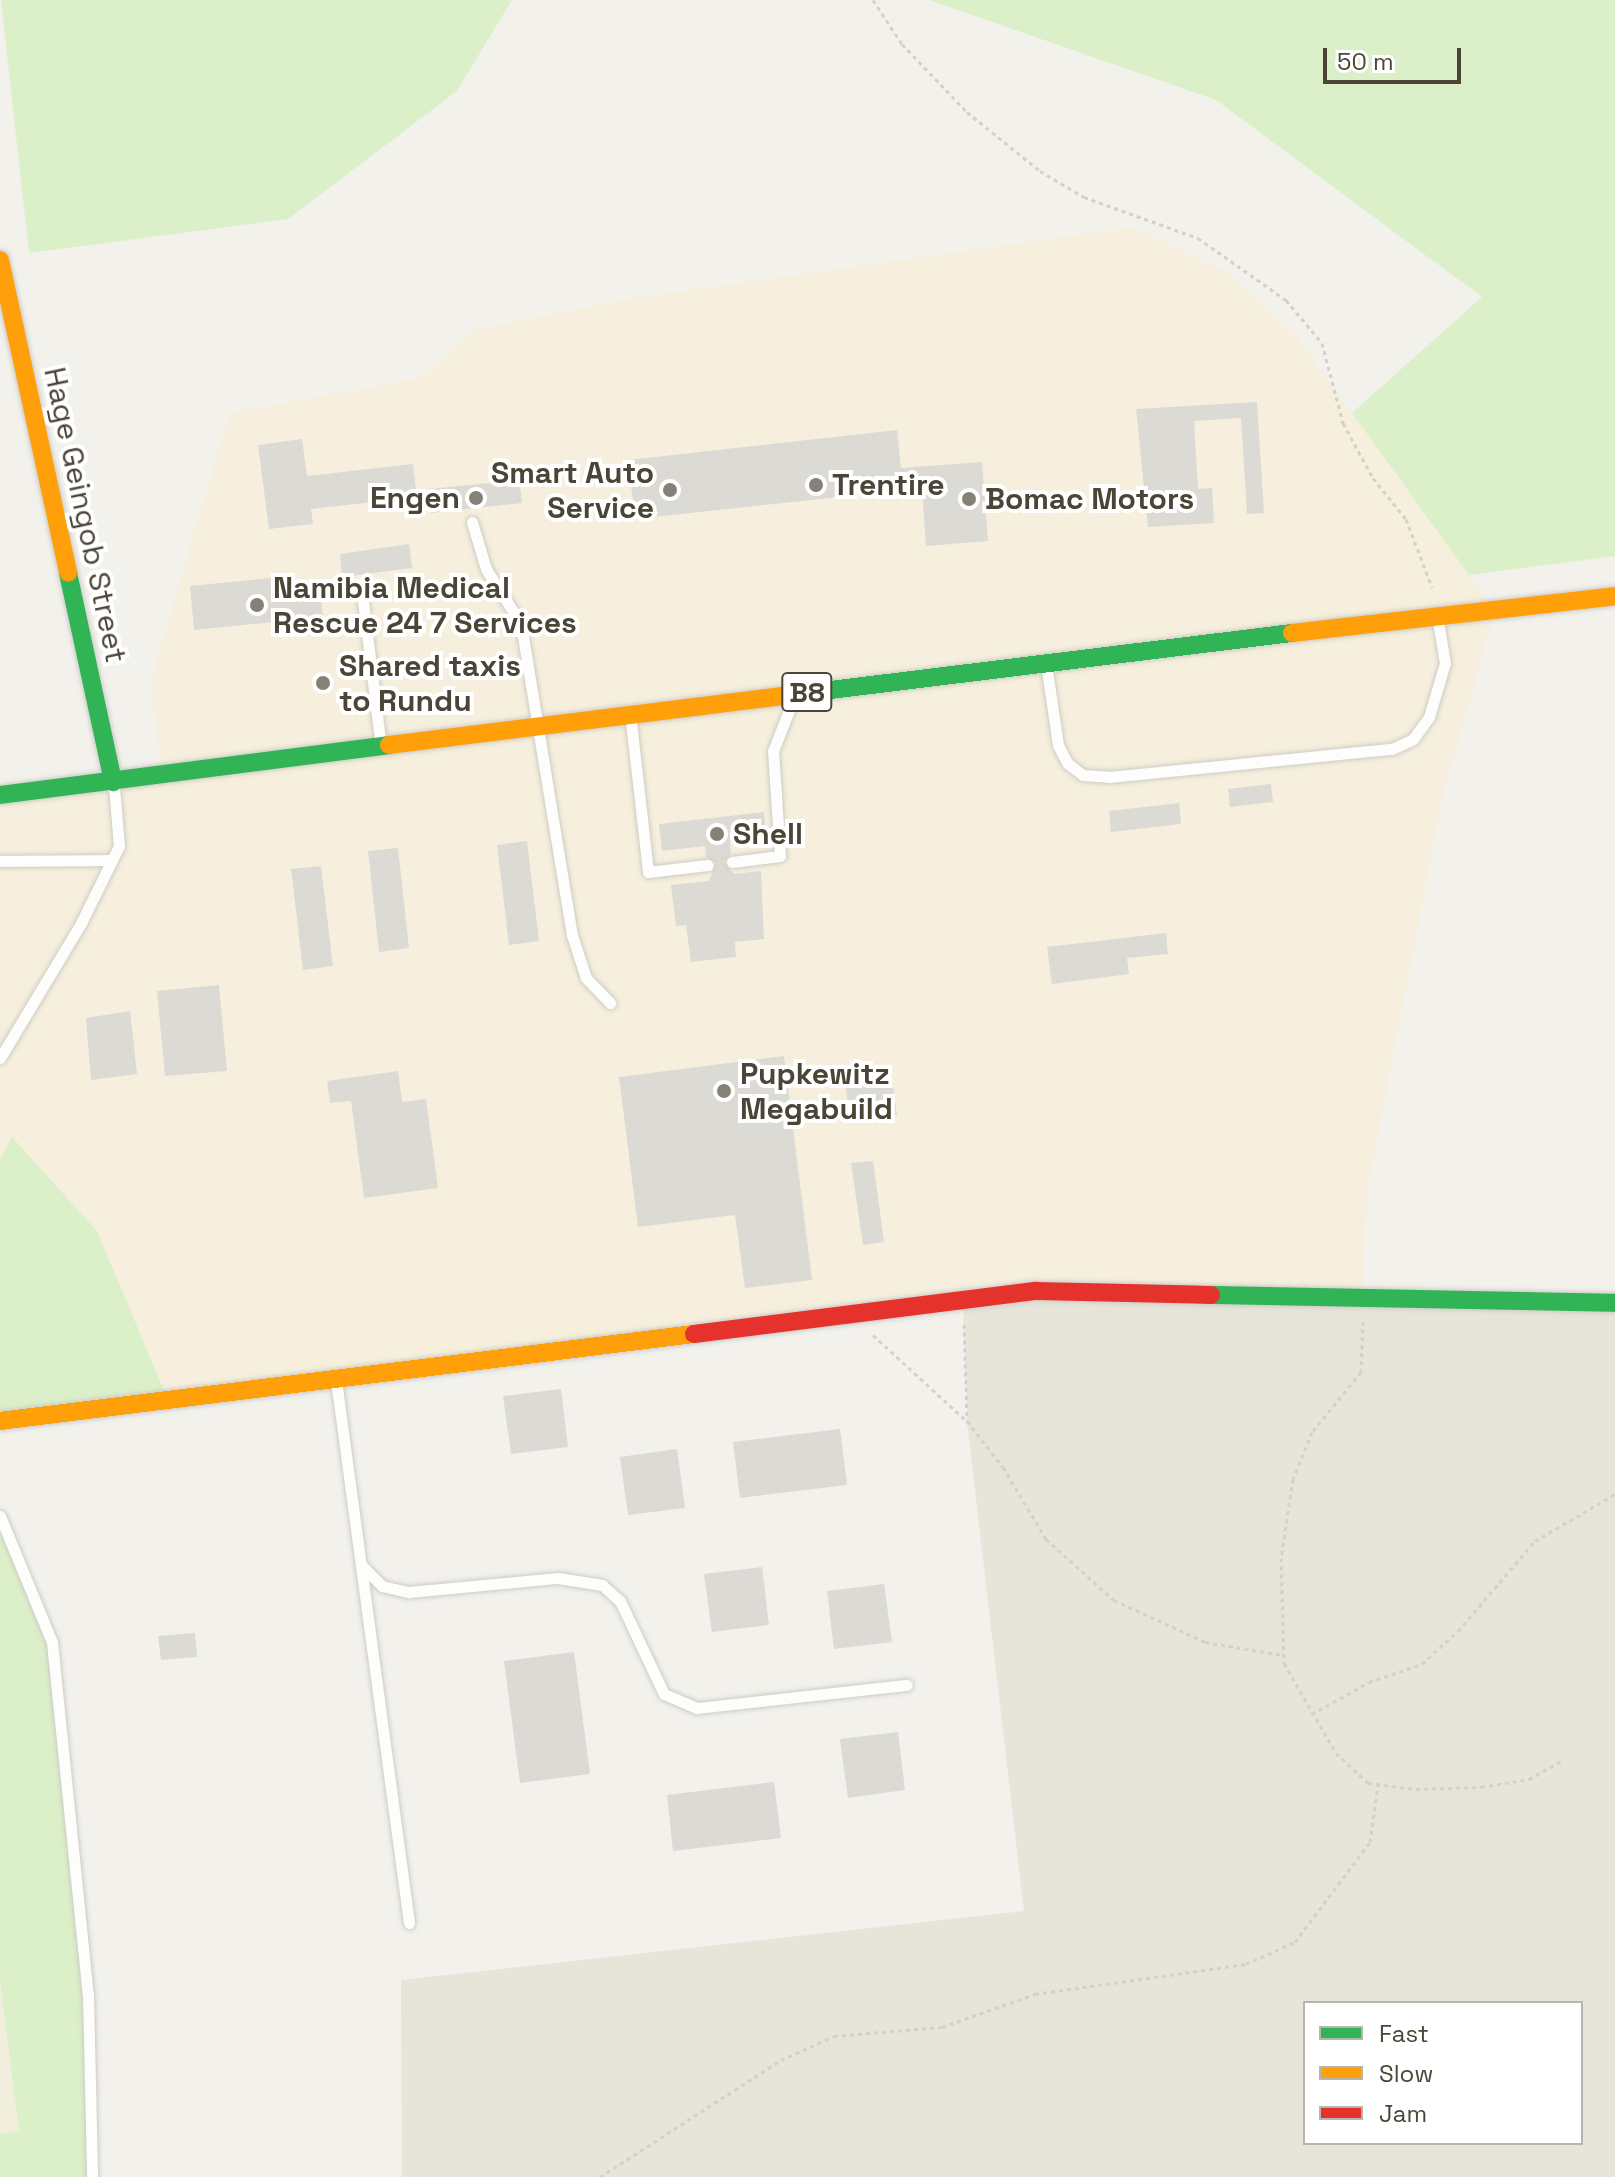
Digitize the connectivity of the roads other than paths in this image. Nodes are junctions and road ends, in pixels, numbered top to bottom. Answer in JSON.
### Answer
{"nodes":[{"id":1,"x":0,"y":260,"type":"edge"},
{"id":2,"x":472,"y":522,"type":"dead end"},
{"id":3,"x":1615,"y":596,"type":"edge"},
{"id":4,"x":363,"y":601,"type":"dead end"},
{"id":5,"x":1438,"y":618,"type":"junction"},
{"id":6,"x":1046,"y":662,"type":"junction"},
{"id":7,"x":797,"y":694,"type":"junction"},
{"id":8,"x":630,"y":718,"type":"junction"},
{"id":9,"x":541,"y":729,"type":"junction"},
{"id":10,"x":381,"y":748,"type":"junction"},
{"id":11,"x":113,"y":782,"type":"junction"},
{"id":12,"x":0,"y":795,"type":"edge"},
{"id":13,"x":112,"y":860,"type":"junction"},
{"id":14,"x":0,"y":861,"type":"edge"},
{"id":15,"x":732,"y":862,"type":"dead end"},
{"id":16,"x":708,"y":865,"type":"dead end"},
{"id":17,"x":610,"y":1003,"type":"dead end"},
{"id":18,"x":0,"y":1058,"type":"edge"},
{"id":19,"x":1615,"y":1303,"type":"edge"},
{"id":20,"x":336,"y":1379,"type":"junction"},
{"id":21,"x":0,"y":1421,"type":"edge"},
{"id":22,"x":0,"y":1516,"type":"edge"},
{"id":23,"x":361,"y":1565,"type":"junction"},
{"id":24,"x":907,"y":1685,"type":"dead end"},
{"id":25,"x":409,"y":1923,"type":"dead end"},
{"id":26,"x":92,"y":2177,"type":"edge"}],
"edges":[{"from":1,"to":11,"type":"main road","name":"Hage Geingob Street"},
{"from":2,"to":9,"type":"lane"},
{"from":3,"to":5,"type":"main road","number":"B8"},
{"from":4,"to":10,"type":"lane"},
{"from":5,"to":6,"type":"main road","number":"B8"},
{"from":5,"to":6,"type":"lane"},
{"from":6,"to":7,"type":"main road","number":"B8"},
{"from":7,"to":8,"type":"main road","number":"B8"},
{"from":7,"to":15,"type":"lane"},
{"from":8,"to":9,"type":"main road","number":"B8"},
{"from":8,"to":16,"type":"lane"},
{"from":9,"to":10,"type":"main road","number":"B8"},
{"from":9,"to":17,"type":"lane"},
{"from":10,"to":11,"type":"main road","number":"B8"},
{"from":11,"to":12,"type":"main road","number":"B8"},
{"from":11,"to":13,"type":"lane"},
{"from":13,"to":14,"type":"lane"},
{"from":13,"to":18,"type":"lane"},
{"from":19,"to":20,"type":"main road"},
{"from":20,"to":21,"type":"main road"},
{"from":20,"to":23,"type":"lane"},
{"from":22,"to":26,"type":"lane"},
{"from":23,"to":24,"type":"lane"},
{"from":23,"to":25,"type":"lane"}]}
